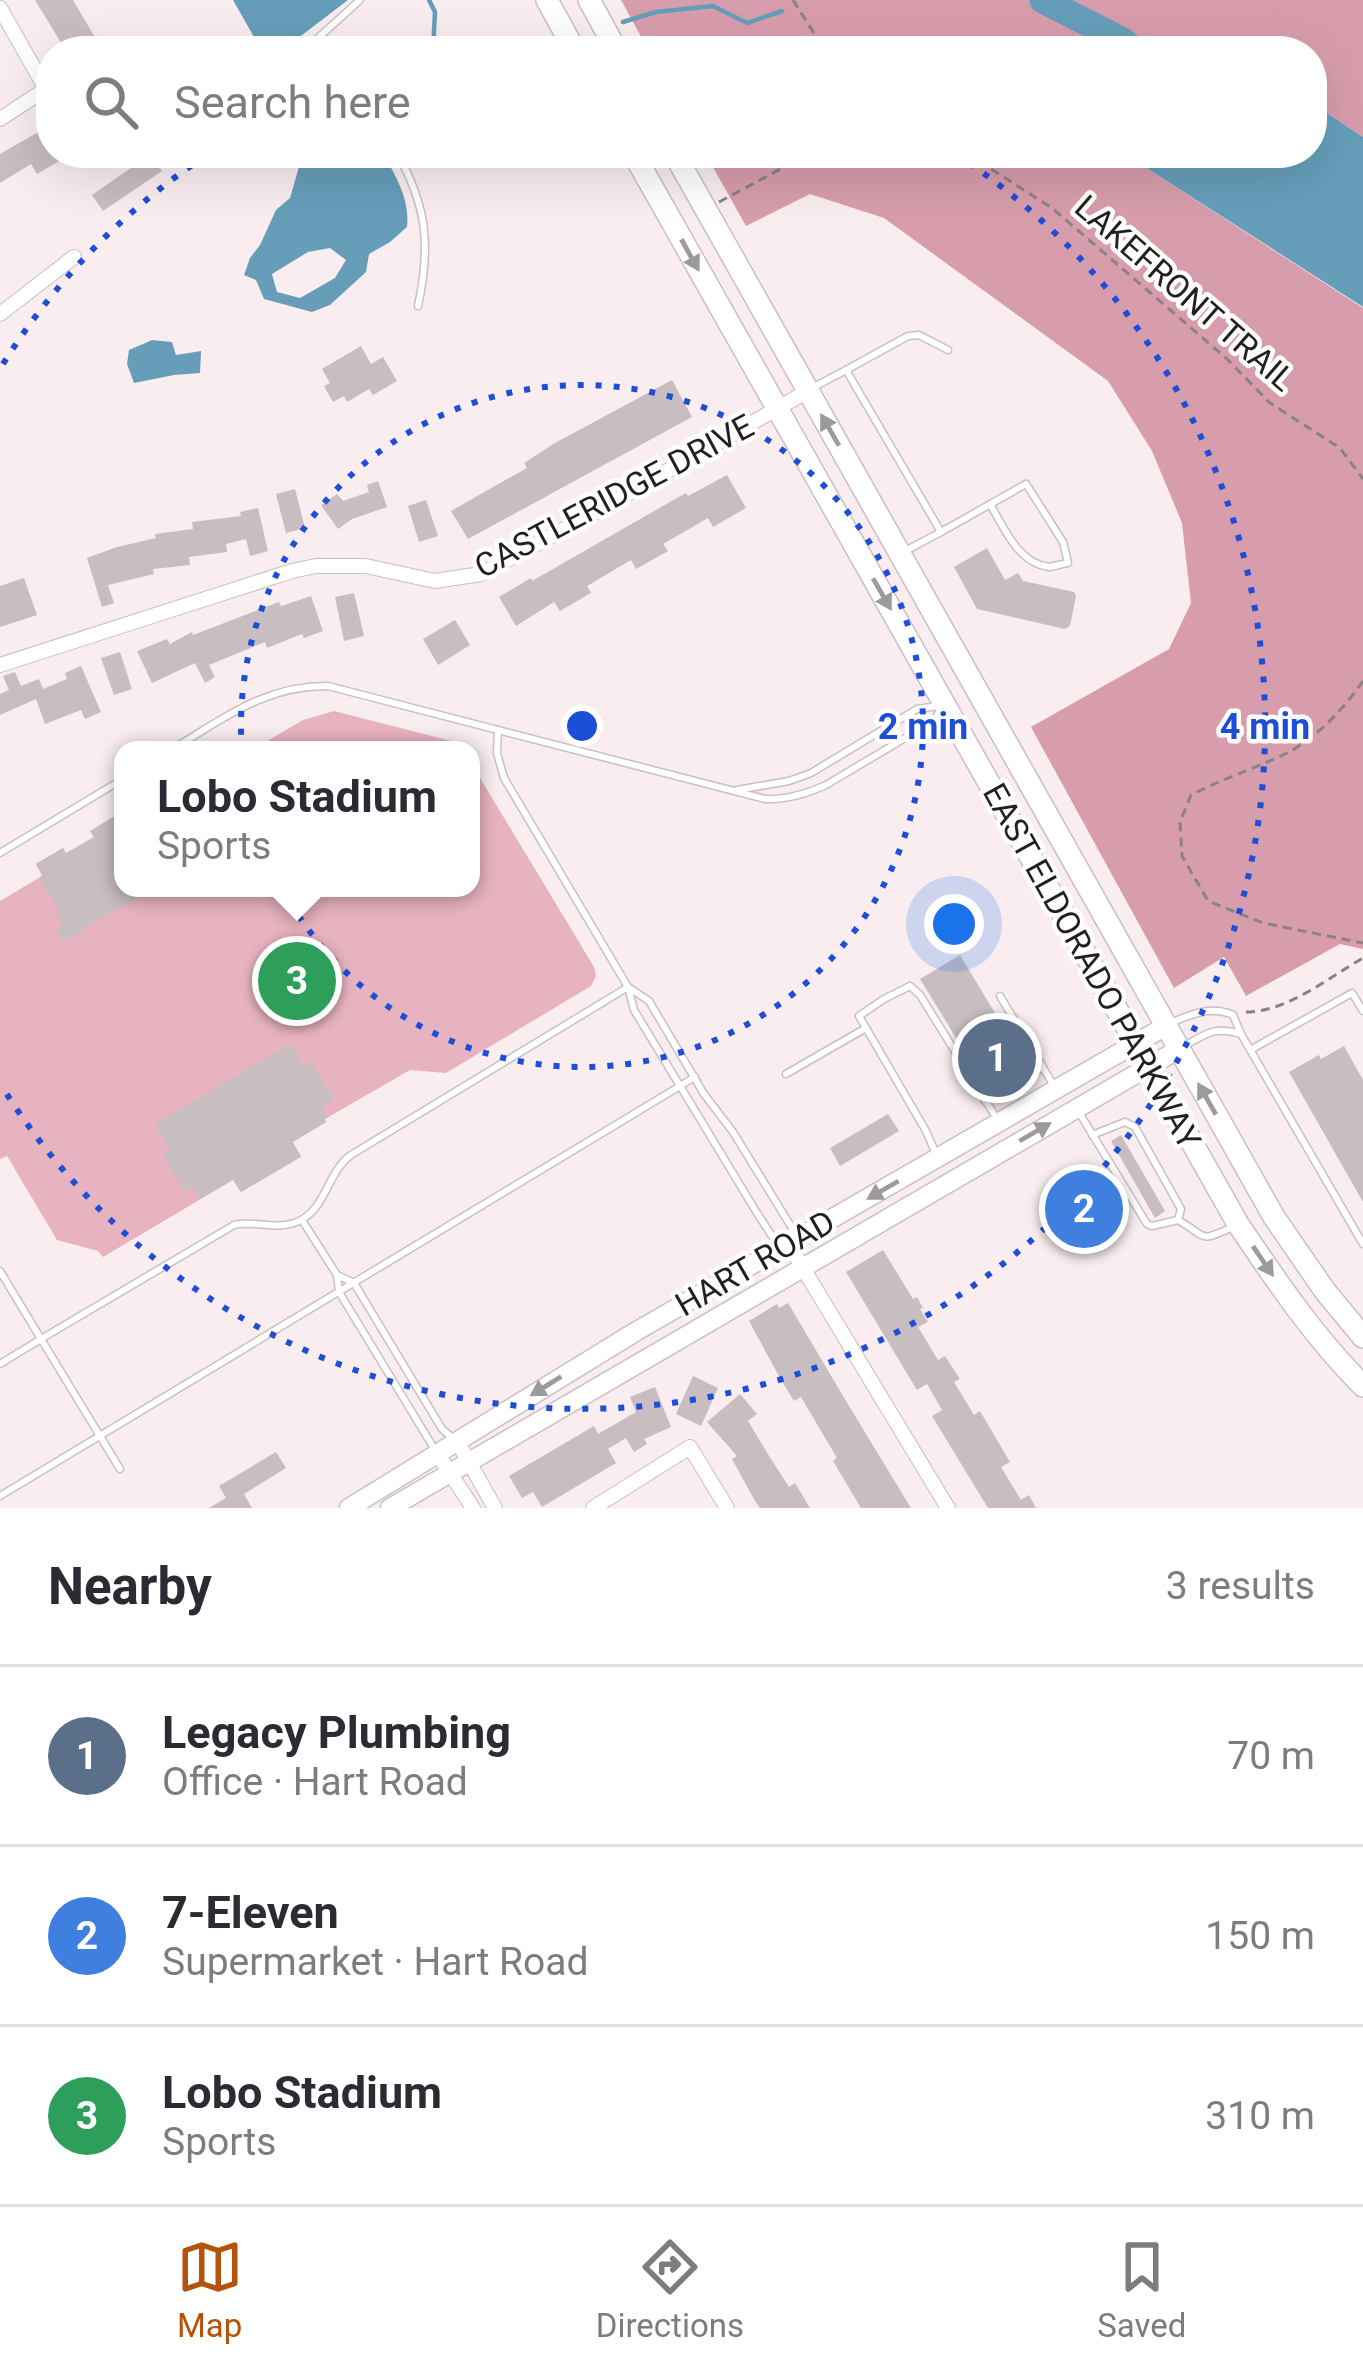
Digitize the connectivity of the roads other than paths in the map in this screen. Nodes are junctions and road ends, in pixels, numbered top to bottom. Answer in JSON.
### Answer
{"nodes":[{"id":1,"x":360,"y":0,"type":"edge"},
{"id":2,"x":547,"y":0,"type":"edge"},
{"id":3,"x":589,"y":0,"type":"edge"},
{"id":4,"x":0,"y":8,"type":"edge"},
{"id":5,"x":320,"y":36,"type":"edge"},
{"id":6,"x":567,"y":36,"type":"edge"},
{"id":7,"x":609,"y":36,"type":"edge"},
{"id":8,"x":36,"y":71,"type":"edge"},
{"id":9,"x":36,"y":95,"type":"edge"},
{"id":10,"x":0,"y":119,"type":"edge"},
{"id":11,"x":406,"y":168,"type":"edge"},
{"id":12,"x":641,"y":168,"type":"edge"},
{"id":13,"x":682,"y":168,"type":"edge"},
{"id":14,"x":74,"y":257,"type":"dead end"},
{"id":15,"x":418,"y":305,"type":"dead end"},
{"id":16,"x":0,"y":314,"type":"edge"},
{"id":17,"x":948,"y":350,"type":"dead end"},
{"id":18,"x":846,"y":370,"type":"junction"},
{"id":19,"x":808,"y":391,"type":"junction"},
{"id":20,"x":776,"y":408,"type":"junction"},
{"id":21,"x":990,"y":504,"type":"junction"},
{"id":22,"x":941,"y":532,"type":"junction"},
{"id":23,"x":900,"y":554,"type":"junction"},
{"id":24,"x":0,"y":665,"type":"edge"},
{"id":25,"x":945,"y":705,"type":"junction"},
{"id":26,"x":498,"y":730,"type":"junction"},
{"id":27,"x":186,"y":741,"type":"edge"},
{"id":28,"x":114,"y":784,"type":"edge"},
{"id":29,"x":737,"y":790,"type":"junction"},
{"id":30,"x":0,"y":853,"type":"edge"},
{"id":31,"x":628,"y":987,"type":"junction"},
{"id":32,"x":1000,"y":996,"type":"dead end"},
{"id":33,"x":1363,"y":1011,"type":"edge"},
{"id":34,"x":1166,"y":1026,"type":"junction"},
{"id":35,"x":866,"y":1028,"type":"junction"},
{"id":36,"x":1241,"y":1034,"type":"junction"},
{"id":37,"x":1135,"y":1043,"type":"junction"},
{"id":38,"x":1179,"y":1048,"type":"junction"},
{"id":39,"x":1252,"y":1049,"type":"junction"},
{"id":40,"x":1042,"y":1067,"type":"junction"},
{"id":41,"x":1149,"y":1067,"type":"junction"},
{"id":42,"x":786,"y":1074,"type":"dead end"},
{"id":43,"x":695,"y":1077,"type":"junction"},
{"id":44,"x":679,"y":1087,"type":"junction"},
{"id":45,"x":1056,"y":1089,"type":"junction"},
{"id":46,"x":986,"y":1101,"type":"junction"},
{"id":47,"x":1076,"y":1108,"type":"junction"},
{"id":48,"x":998,"y":1122,"type":"junction"},
{"id":49,"x":1092,"y":1135,"type":"junction"},
{"id":50,"x":938,"y":1157,"type":"junction"},
{"id":51,"x":951,"y":1180,"type":"junction"},
{"id":52,"x":302,"y":1220,"type":"junction"},
{"id":53,"x":1178,"y":1220,"type":"junction"},
{"id":54,"x":1238,"y":1224,"type":"junction"},
{"id":55,"x":789,"y":1244,"type":"junction"},
{"id":56,"x":1363,"y":1244,"type":"edge"},
{"id":57,"x":802,"y":1266,"type":"junction"},
{"id":58,"x":0,"y":1271,"type":"edge"},
{"id":59,"x":337,"y":1275,"type":"junction"},
{"id":60,"x":354,"y":1283,"type":"junction"},
{"id":61,"x":339,"y":1292,"type":"junction"},
{"id":62,"x":1363,"y":1337,"type":"edge"},
{"id":63,"x":41,"y":1339,"type":"junction"},
{"id":64,"x":0,"y":1364,"type":"edge"},
{"id":65,"x":1363,"y":1386,"type":"edge"},
{"id":66,"x":100,"y":1436,"type":"junction"},
{"id":67,"x":457,"y":1441,"type":"junction"},
{"id":68,"x":437,"y":1454,"type":"junction"},
{"id":69,"x":470,"y":1462,"type":"junction"},
{"id":70,"x":120,"y":1469,"type":"dead end"},
{"id":71,"x":450,"y":1473,"type":"junction"},
{"id":72,"x":0,"y":1496,"type":"edge"},
{"id":73,"x":349,"y":1508,"type":"edge"},
{"id":74,"x":390,"y":1508,"type":"edge"},
{"id":75,"x":473,"y":1508,"type":"edge"},
{"id":76,"x":495,"y":1508,"type":"edge"},
{"id":77,"x":593,"y":1508,"type":"edge"},
{"id":78,"x":727,"y":1508,"type":"edge"},
{"id":79,"x":948,"y":1508,"type":"edge"}],
"edges":[{"from":1,"to":5,"type":"lane"},
{"from":2,"to":6,"type":"main road"},
{"from":3,"to":7,"type":"main road"},
{"from":4,"to":8,"type":"street"},
{"from":9,"to":10,"type":"street"},
{"from":11,"to":15,"type":"lane"},
{"from":12,"to":20,"type":"main road","name":"EAST ELDORADO PARKWAY","one_way":true},
{"from":13,"to":19,"type":"main road","name":"EAST ELDORADO PARKWAY"},
{"from":14,"to":16,"type":"street"},
{"from":17,"to":18,"type":"lane"},
{"from":18,"to":19,"type":"lane"},
{"from":18,"to":22,"type":"lane"},
{"from":19,"to":20,"type":"street","name":"CASTLERIDGE DRIVE"},
{"from":23,"to":19,"type":"main road","name":"EAST ELDORADO PARKWAY","one_way":true},
{"from":20,"to":24,"type":"street","name":"CASTLERIDGE DRIVE"},
{"from":20,"to":25,"type":"main road","name":"EAST ELDORADO PARKWAY","one_way":true},
{"from":21,"to":21,"type":"lane"},
{"from":21,"to":22,"type":"lane"},
{"from":22,"to":23,"type":"lane"},
{"from":23,"to":34,"type":"main road","name":"EAST ELDORADO PARKWAY"},
{"from":25,"to":29,"type":"lane"},
{"from":25,"to":29,"type":"lane"},
{"from":25,"to":37,"type":"main road","name":"EAST ELDORADO PARKWAY"},
{"from":26,"to":27,"type":"lane"},
{"from":26,"to":29,"type":"lane"},
{"from":26,"to":31,"type":"lane"},
{"from":28,"to":30,"type":"lane"},
{"from":31,"to":43,"type":"lane"},
{"from":31,"to":44,"type":"lane"},
{"from":31,"to":52,"type":"lane"},
{"from":32,"to":40,"type":"lane"},
{"from":33,"to":39,"type":"lane"},
{"from":34,"to":36,"type":"lane"},
{"from":34,"to":37,"type":"street","name":"HART ROAD"},
{"from":34,"to":38,"type":"main road","name":"EAST ELDORADO PARKWAY"},
{"from":35,"to":42,"type":"lane"},
{"from":35,"to":46,"type":"lane"},
{"from":35,"to":50,"type":"lane"},
{"from":36,"to":38,"type":"lane"},
{"from":36,"to":39,"type":"lane"},
{"from":37,"to":41,"type":"main road","name":"EAST ELDORADO PARKWAY"},
{"from":37,"to":45,"type":"street","name":"HART ROAD"},
{"from":38,"to":41,"type":"street","name":"HART ROAD"},
{"from":62,"to":38,"type":"main road","name":"EAST ELDORADO PARKWAY","one_way":true},
{"from":39,"to":56,"type":"lane"},
{"from":40,"to":45,"type":"lane"},
{"from":40,"to":46,"type":"lane"},
{"from":41,"to":47,"type":"street","name":"HART ROAD"},
{"from":41,"to":54,"type":"main road","name":"EAST ELDORADO PARKWAY"},
{"from":43,"to":44,"type":"lane"},
{"from":43,"to":55,"type":"lane"},
{"from":44,"to":55,"type":"lane"},
{"from":44,"to":60,"type":"lane"},
{"from":45,"to":48,"type":"street","name":"HART ROAD"},
{"from":46,"to":48,"type":"lane"},
{"from":47,"to":49,"type":"lane"},
{"from":51,"to":47,"type":"street","name":"HART ROAD","one_way":true},
{"from":48,"to":50,"type":"street","name":"HART ROAD"},
{"from":49,"to":53,"type":"lane"},
{"from":49,"to":53,"type":"lane"},
{"from":50,"to":51,"type":"street"},
{"from":50,"to":55,"type":"street","name":"HART ROAD","one_way":true},
{"from":51,"to":57,"type":"street","name":"HART ROAD"},
{"from":52,"to":59,"type":"lane"},
{"from":52,"to":63,"type":"lane"},
{"from":53,"to":54,"type":"lane"},
{"from":54,"to":65,"type":"main road","name":"EAST ELDORADO PARKWAY","one_way":true},
{"from":55,"to":57,"type":"street"},
{"from":55,"to":67,"type":"street","name":"HART ROAD","one_way":true},
{"from":57,"to":69,"type":"street","name":"HART ROAD"},
{"from":57,"to":79,"type":"street"},
{"from":58,"to":63,"type":"lane"},
{"from":59,"to":60,"type":"lane"},
{"from":59,"to":61,"type":"lane"},
{"from":60,"to":61,"type":"lane"},
{"from":60,"to":67,"type":"lane"},
{"from":61,"to":66,"type":"lane"},
{"from":61,"to":68,"type":"lane"},
{"from":63,"to":64,"type":"lane"},
{"from":63,"to":66,"type":"lane"},
{"from":66,"to":70,"type":"lane"},
{"from":66,"to":72,"type":"lane"},
{"from":67,"to":68,"type":"street","name":"HART ROAD"},
{"from":67,"to":69,"type":"street"},
{"from":68,"to":71,"type":"street"},
{"from":68,"to":73,"type":"street","name":"HART ROAD"},
{"from":69,"to":71,"type":"street","name":"HART ROAD"},
{"from":69,"to":76,"type":"street"},
{"from":71,"to":74,"type":"street","name":"HART ROAD"},
{"from":71,"to":75,"type":"street"},
{"from":77,"to":78,"type":"street"}]}
